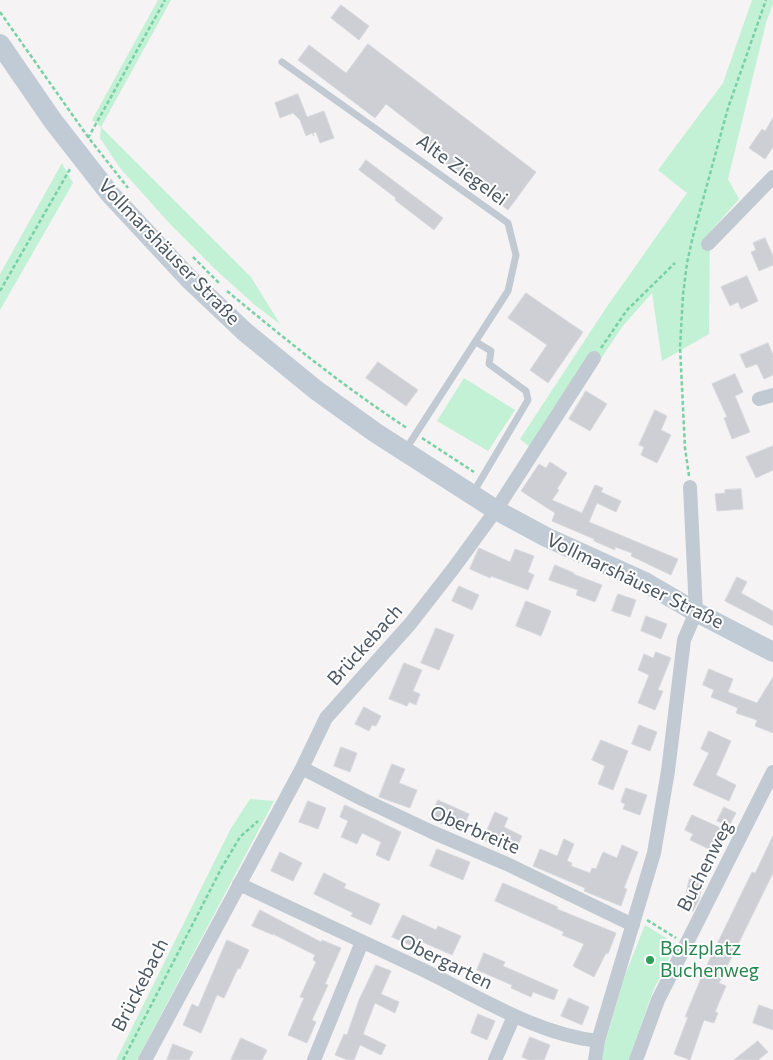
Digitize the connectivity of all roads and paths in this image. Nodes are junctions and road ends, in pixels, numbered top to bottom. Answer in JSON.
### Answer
{"nodes":[{"id":1,"x":165,"y":0,"type":"edge"},
{"id":2,"x":0,"y":12,"type":"edge"},
{"id":3,"x":0,"y":44,"type":"edge"},
{"id":4,"x":282,"y":62,"type":"dead end"},
{"id":5,"x":84,"y":146,"type":"junction"},
{"id":6,"x":773,"y":177,"type":"edge"},
{"id":7,"x":132,"y":192,"type":"dead end"},
{"id":8,"x":708,"y":244,"type":"dead end"},
{"id":9,"x":193,"y":257,"type":"dead end"},
{"id":10,"x":675,"y":263,"type":"dead end"},
{"id":11,"x":220,"y":284,"type":"dead end"},
{"id":12,"x":226,"y":290,"type":"dead end"},
{"id":13,"x":0,"y":291,"type":"edge"},
{"id":14,"x":476,"y":342,"type":"junction"},
{"id":15,"x":594,"y":358,"type":"joint"},
{"id":16,"x":773,"y":395,"type":"edge"},
{"id":17,"x":759,"y":399,"type":"dead end"},
{"id":18,"x":416,"y":434,"type":"junction"},
{"id":19,"x":404,"y":452,"type":"junction"},
{"id":20,"x":690,"y":487,"type":"dead end"},
{"id":21,"x":476,"y":489,"type":"junction"},
{"id":22,"x":496,"y":510,"type":"junction"},
{"id":23,"x":696,"y":612,"type":"junction"},
{"id":24,"x":773,"y":652,"type":"edge"},
{"id":25,"x":302,"y":768,"type":"junction"},
{"id":26,"x":773,"y":772,"type":"edge"},
{"id":27,"x":278,"y":813,"type":"junction"},
{"id":28,"x":239,"y":884,"type":"junction"},
{"id":29,"x":635,"y":919,"type":"junction"},
{"id":30,"x":362,"y":942,"type":"junction"},
{"id":31,"x":686,"y":944,"type":"junction"},
{"id":32,"x":514,"y":1016,"type":"junction"},
{"id":33,"x":598,"y":1041,"type":"junction"},
{"id":34,"x":123,"y":1060,"type":"edge"},
{"id":35,"x":145,"y":1060,"type":"edge"},
{"id":36,"x":314,"y":1060,"type":"edge"},
{"id":37,"x":494,"y":1060,"type":"edge"},
{"id":38,"x":595,"y":1060,"type":"edge"},
{"id":39,"x":636,"y":1060,"type":"edge"}],
"edges":[{"from":1,"to":5,"type":"path"},
{"from":2,"to":5,"type":"path"},
{"from":3,"to":5,"type":"main road","name":"Vollmarshäuser Straße"},
{"from":4,"to":14,"type":"lane","name":"Alte Ziegelei"},
{"from":5,"to":7,"type":"path"},
{"from":5,"to":13,"type":"path"},
{"from":5,"to":19,"type":"main road","name":"Vollmarshäuser Straße"},
{"from":6,"to":8,"type":"street"},
{"from":9,"to":11,"type":"path"},
{"from":10,"to":15,"type":"path"},
{"from":12,"to":18,"type":"path"},
{"from":14,"to":18,"type":"lane","name":"Alte Ziegelei"},
{"from":14,"to":21,"type":"lane"},
{"from":15,"to":22,"type":"street"},
{"from":16,"to":17,"type":"street"},
{"from":18,"to":19,"type":"lane","name":"Alte Ziegelei"},
{"from":18,"to":21,"type":"path"},
{"from":19,"to":21,"type":"main road","name":"Vollmarshäuser Straße"},
{"from":20,"to":23,"type":"street"},
{"from":21,"to":22,"type":"main road","name":"Vollmarshäuser Straße"},
{"from":22,"to":23,"type":"main road","name":"Vollmarshäuser Straße"},
{"from":22,"to":25,"type":"street","name":"Brückebach"},
{"from":23,"to":24,"type":"main road","name":"Vollmarshäuser Straße"},
{"from":23,"to":29,"type":"street"},
{"from":25,"to":27,"type":"street","name":"Brückebach"},
{"from":25,"to":29,"type":"street","name":"Oberbreite"},
{"from":26,"to":31,"type":"street","name":"Buchenweg"},
{"from":27,"to":28,"type":"street","name":"Brückebach"},
{"from":27,"to":34,"type":"path","name":"Brückebach"},
{"from":28,"to":30,"type":"street","name":"Obergarten"},
{"from":28,"to":35,"type":"street","name":"Brückebach"},
{"from":29,"to":31,"type":"path"},
{"from":29,"to":33,"type":"street"},
{"from":30,"to":32,"type":"street","name":"Obergarten"},
{"from":30,"to":36,"type":"street"},
{"from":31,"to":39,"type":"street","name":"Buchenweg"},
{"from":32,"to":33,"type":"street","name":"Obergarten"},
{"from":32,"to":37,"type":"street"},
{"from":33,"to":38,"type":"street"}]}
